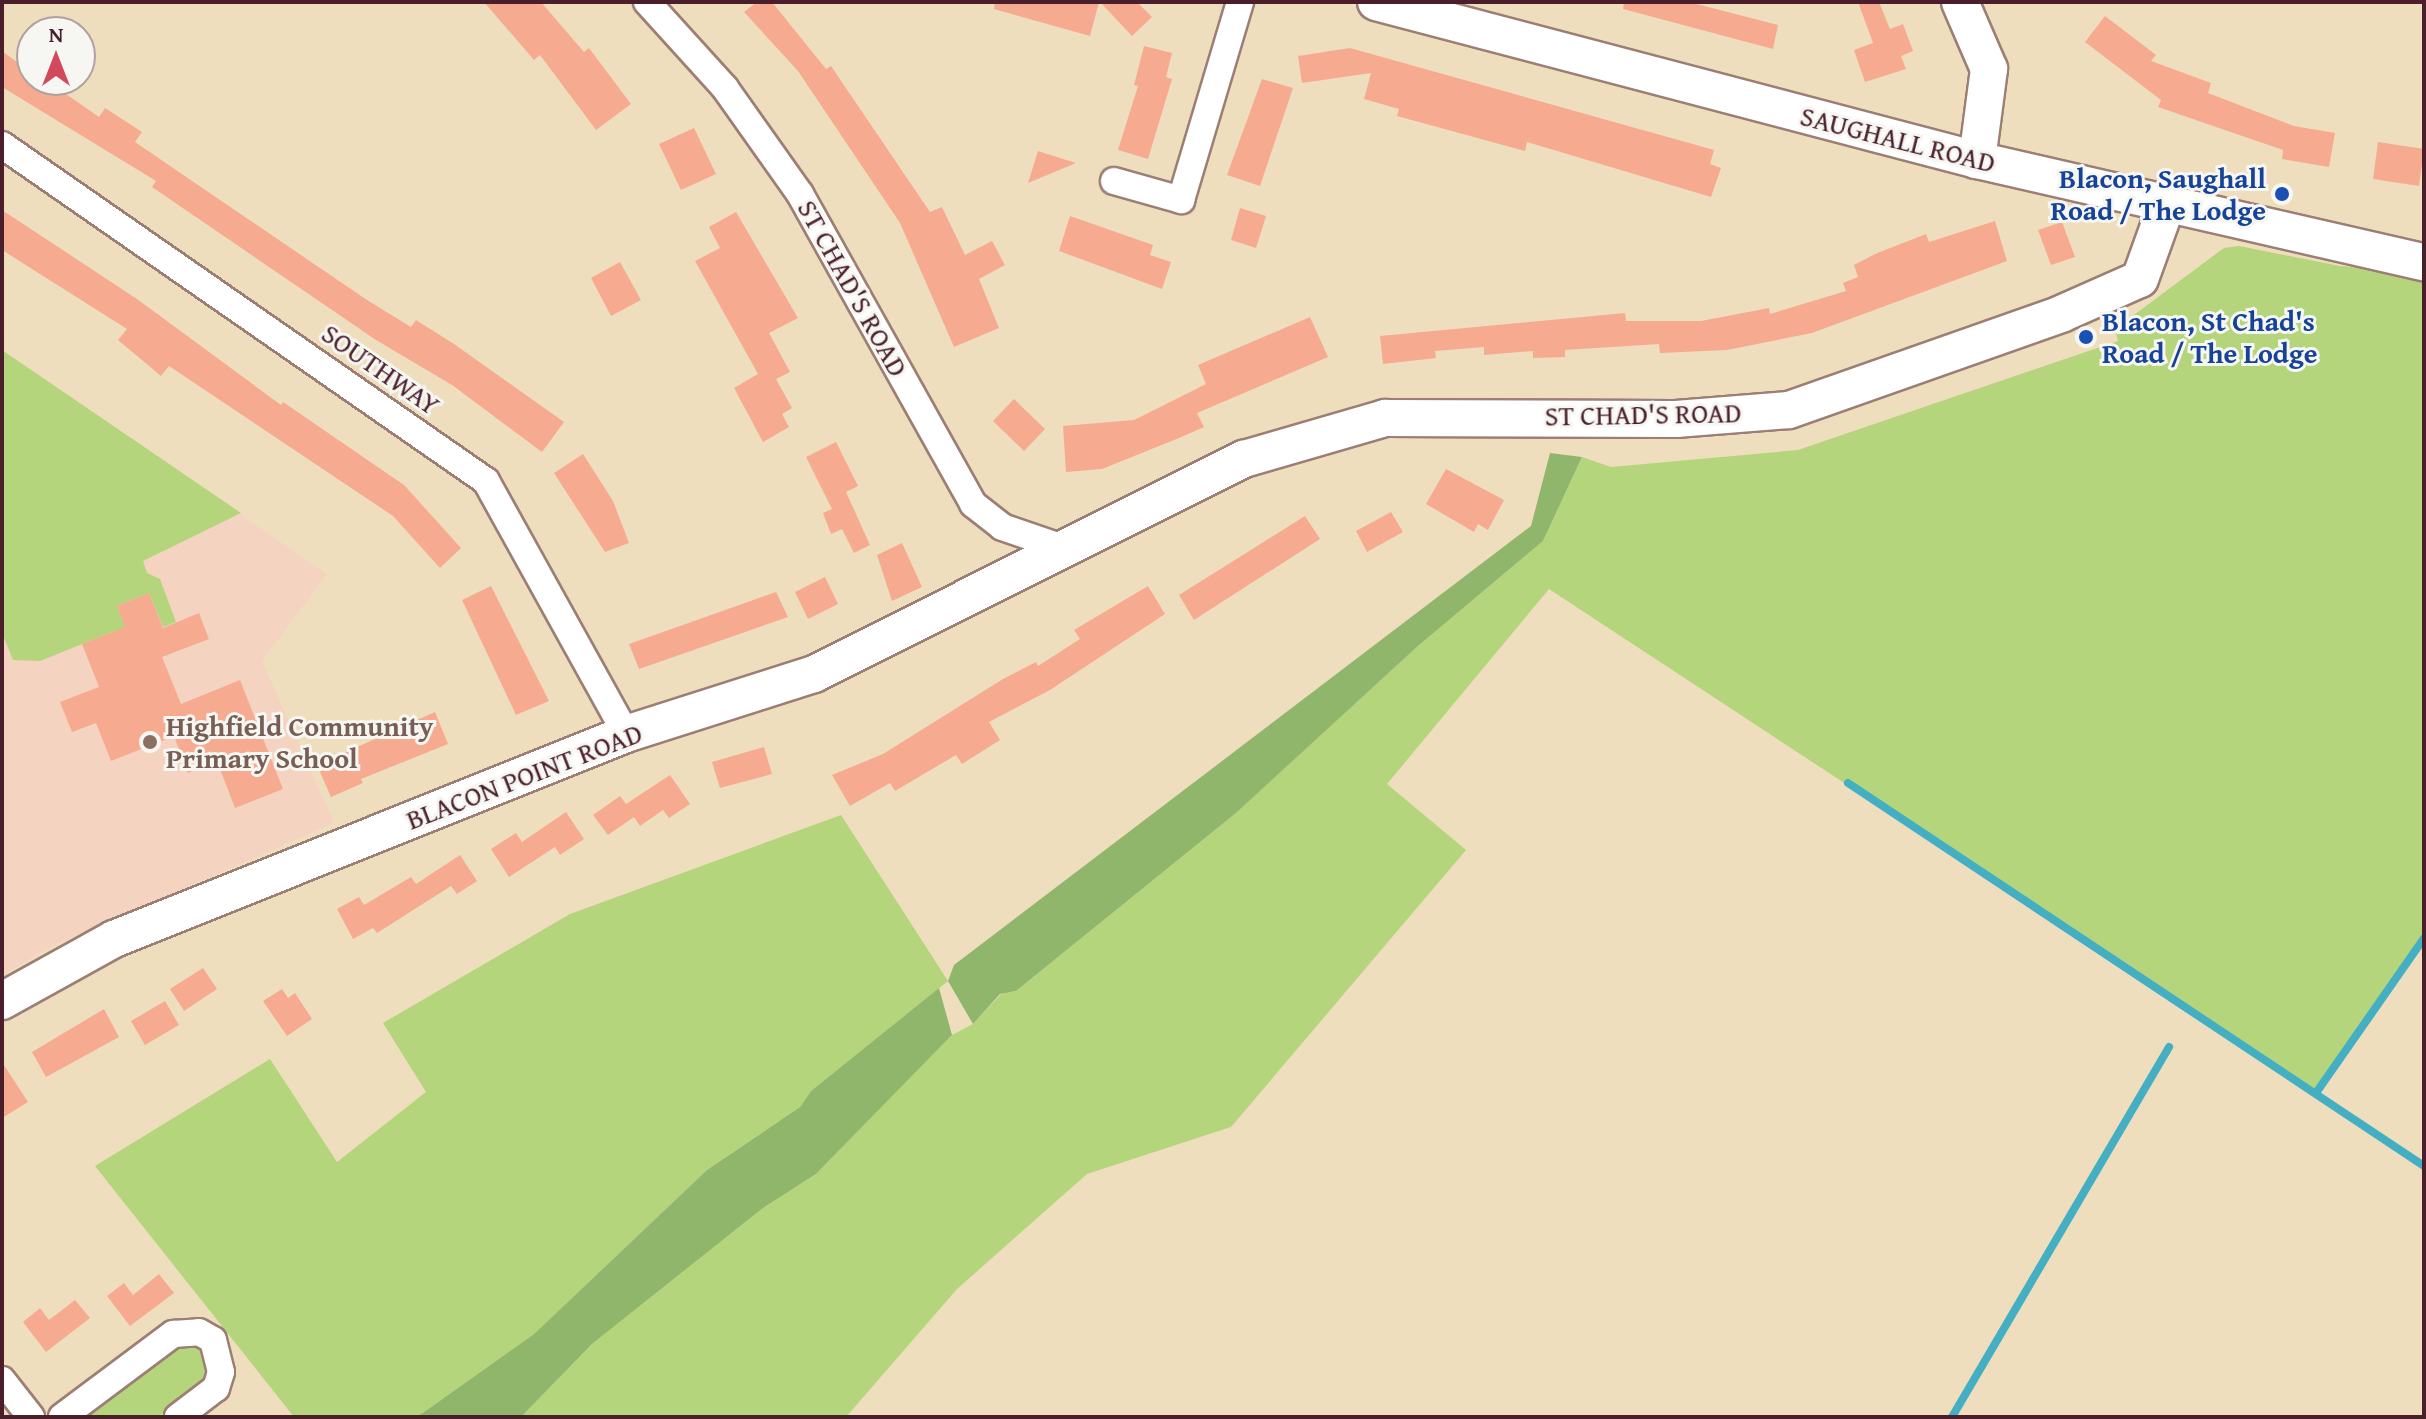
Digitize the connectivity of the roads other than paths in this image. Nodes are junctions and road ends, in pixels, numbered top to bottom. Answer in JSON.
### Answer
{"nodes":[{"id":1,"x":647,"y":2,"type":"edge"},
{"id":2,"x":1240,"y":2,"type":"edge"},
{"id":3,"x":1376,"y":2,"type":"edge"},
{"id":4,"x":1960,"y":2,"type":"edge"},
{"id":5,"x":2,"y":145,"type":"edge"},
{"id":6,"x":1977,"y":160,"type":"junction"},
{"id":7,"x":1114,"y":181,"type":"dead end"},
{"id":8,"x":2167,"y":204,"type":"junction"},
{"id":9,"x":2424,"y":262,"type":"edge"},
{"id":10,"x":1059,"y":555,"type":"junction"},
{"id":11,"x":626,"y":734,"type":"junction"},
{"id":12,"x":2,"y":1001,"type":"edge"},
{"id":13,"x":2,"y":1380,"type":"edge"},
{"id":14,"x":31,"y":1417,"type":"edge"},
{"id":15,"x":62,"y":1417,"type":"edge"},
{"id":16,"x":178,"y":1417,"type":"edge"}],
"edges":[{"from":1,"to":10,"type":"street","name":"ST CHAD'S ROAD"},
{"from":2,"to":7,"type":"street"},
{"from":3,"to":6,"type":"street","name":"SAUGHALL ROAD"},
{"from":4,"to":6,"type":"street"},
{"from":5,"to":11,"type":"street","name":"SOUTHWAY"},
{"from":6,"to":8,"type":"street","name":"SAUGHALL ROAD"},
{"from":8,"to":9,"type":"street","name":"SAUGHALL ROAD"},
{"from":8,"to":10,"type":"street","name":"ST CHAD'S ROAD"},
{"from":10,"to":11,"type":"street","name":"BLACON POINT ROAD"},
{"from":11,"to":12,"type":"street","name":"BLACON POINT ROAD"},
{"from":13,"to":14,"type":"street"},
{"from":15,"to":16,"type":"street"}]}
